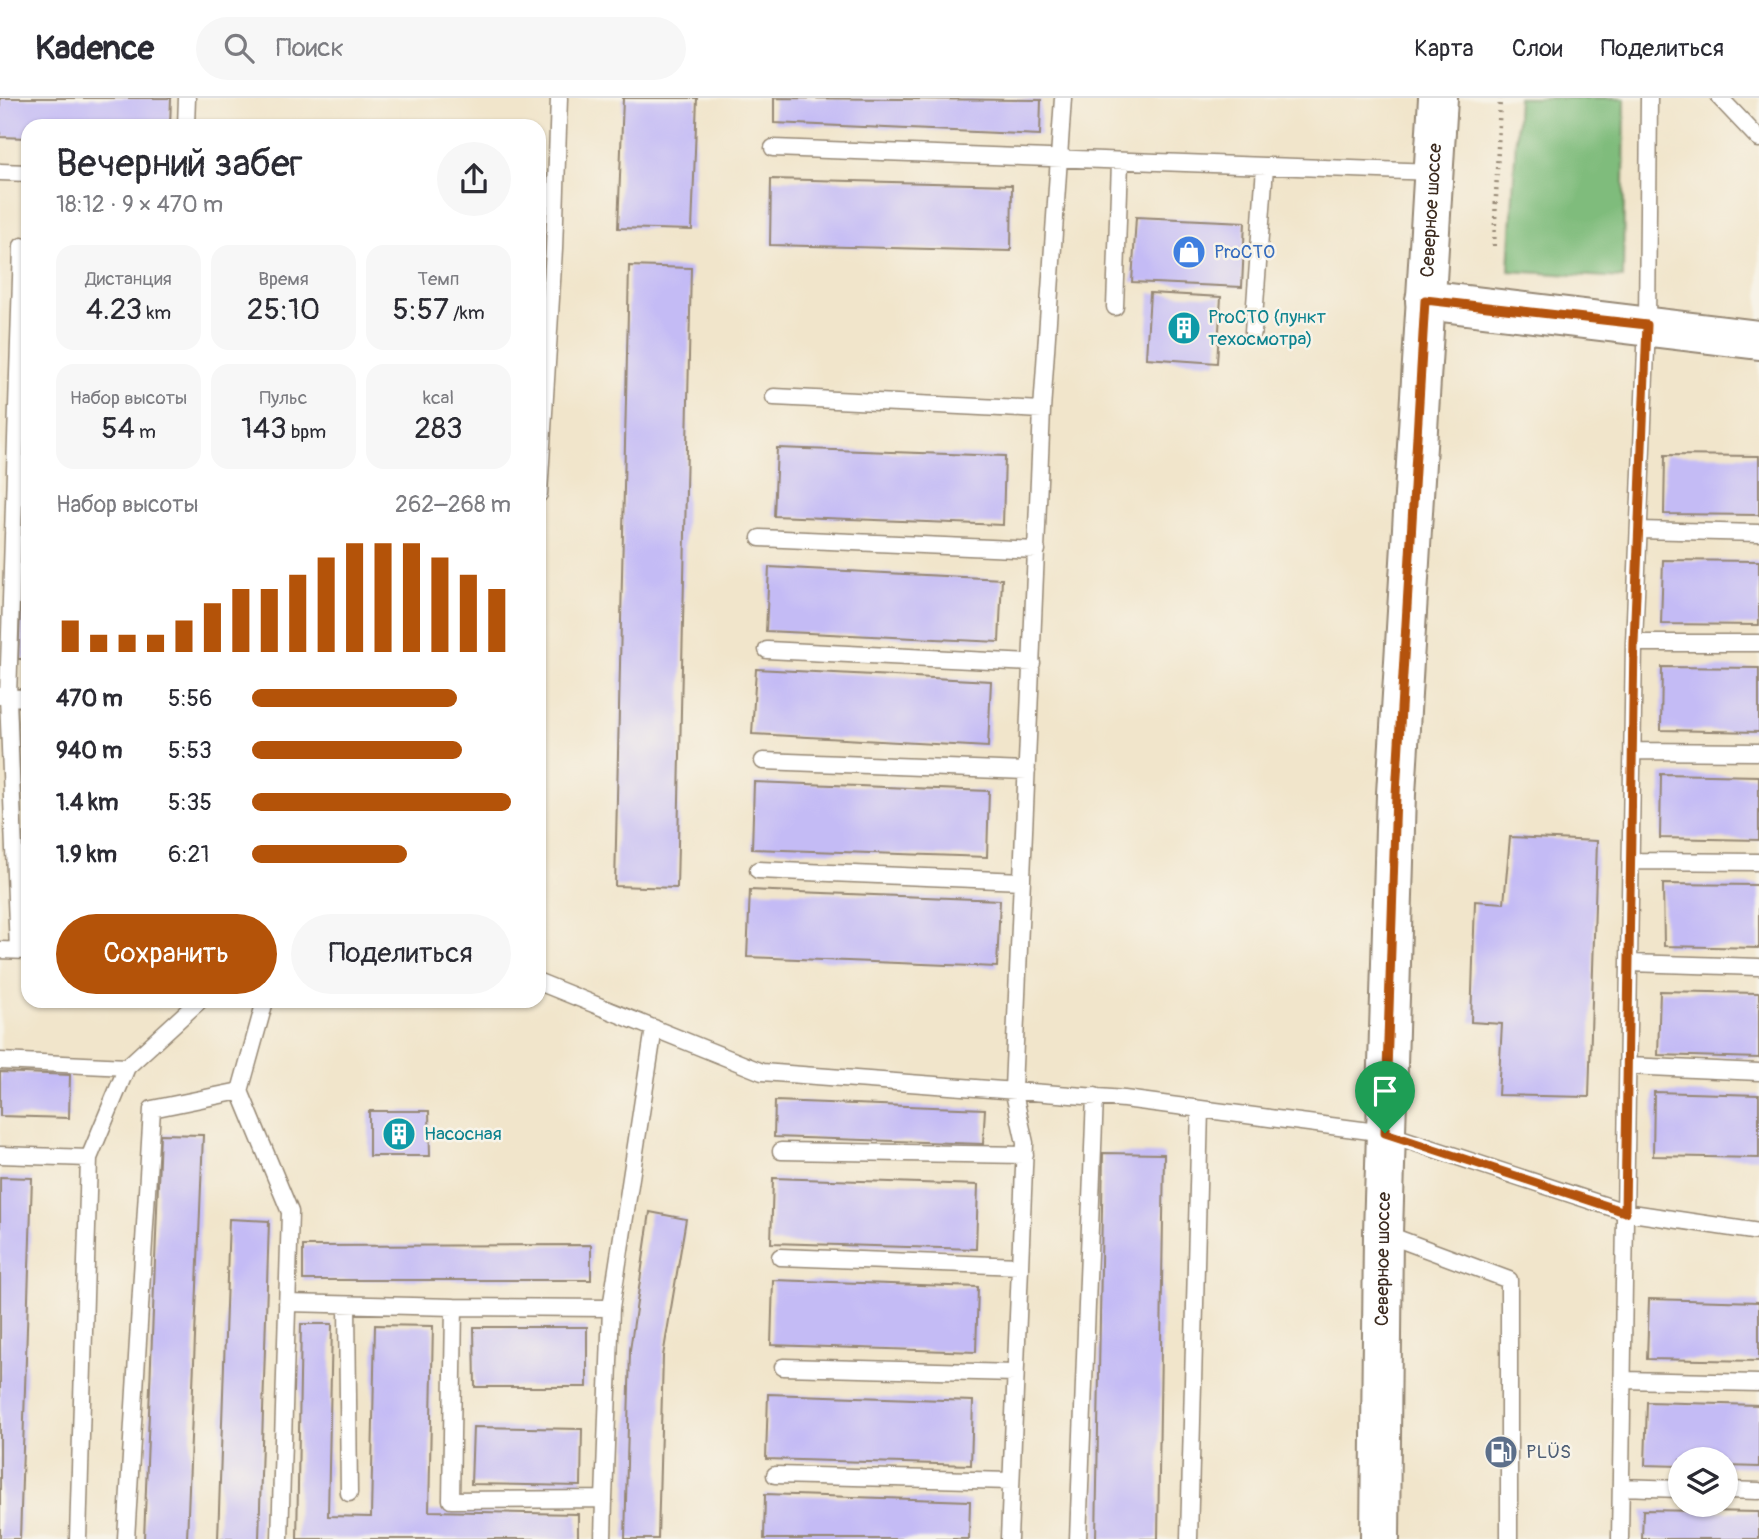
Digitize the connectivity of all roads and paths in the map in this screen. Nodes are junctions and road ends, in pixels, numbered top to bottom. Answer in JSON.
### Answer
{"nodes":[{"id":1,"x":187,"y":98,"type":"edge"},
{"id":2,"x":559,"y":98,"type":"edge"},
{"id":3,"x":1063,"y":98,"type":"edge"},
{"id":4,"x":1438,"y":98,"type":"edge"},
{"id":5,"x":1500,"y":98,"type":"edge"},
{"id":6,"x":1648,"y":98,"type":"edge"},
{"id":7,"x":1720,"y":98,"type":"edge"},
{"id":8,"x":186,"y":119,"type":"edge"},
{"id":9,"x":1759,"y":139,"type":"edge"},
{"id":10,"x":773,"y":148,"type":"dead end"},
{"id":11,"x":1060,"y":160,"type":"junction"},
{"id":12,"x":1120,"y":162,"type":"junction"},
{"id":13,"x":1265,"y":167,"type":"junction"},
{"id":14,"x":0,"y":172,"type":"edge"},
{"id":15,"x":1434,"y":172,"type":"junction"},
{"id":16,"x":21,"y":173,"type":"edge"},
{"id":17,"x":1494,"y":246,"type":"dead end"},
{"id":18,"x":21,"y":271,"type":"edge"},
{"id":19,"x":1425,"y":300,"type":"junction"},
{"id":20,"x":1115,"y":307,"type":"dead end"},
{"id":21,"x":1647,"y":325,"type":"junction"},
{"id":22,"x":1253,"y":332,"type":"dead end"},
{"id":23,"x":1759,"y":340,"type":"edge"},
{"id":24,"x":546,"y":380,"type":"edge"},
{"id":25,"x":774,"y":397,"type":"dead end"},
{"id":26,"x":1042,"y":410,"type":"junction"},
{"id":27,"x":1639,"y":530,"type":"junction"},
{"id":28,"x":1759,"y":533,"type":"edge"},
{"id":29,"x":760,"y":538,"type":"dead end"},
{"id":30,"x":1037,"y":550,"type":"junction"},
{"id":31,"x":1634,"y":643,"type":"junction"},
{"id":32,"x":1759,"y":643,"type":"edge"},
{"id":33,"x":767,"y":650,"type":"dead end"},
{"id":34,"x":1032,"y":663,"type":"junction"},
{"id":35,"x":4,"y":697,"type":"edge"},
{"id":36,"x":1633,"y":751,"type":"junction"},
{"id":37,"x":1759,"y":752,"type":"edge"},
{"id":38,"x":763,"y":761,"type":"dead end"},
{"id":39,"x":1027,"y":771,"type":"junction"},
{"id":40,"x":1633,"y":861,"type":"junction"},
{"id":41,"x":1759,"y":862,"type":"edge"},
{"id":42,"x":758,"y":870,"type":"dead end"},
{"id":43,"x":1022,"y":881,"type":"junction"},
{"id":44,"x":21,"y":924,"type":"edge"},
{"id":45,"x":0,"y":950,"type":"edge"},
{"id":46,"x":21,"y":951,"type":"edge"},
{"id":47,"x":1629,"y":963,"type":"junction"},
{"id":48,"x":1759,"y":967,"type":"edge"},
{"id":49,"x":546,"y":985,"type":"edge"},
{"id":50,"x":191,"y":1008,"type":"edge"},
{"id":51,"x":263,"y":1008,"type":"edge"},
{"id":52,"x":654,"y":1028,"type":"junction"},
{"id":53,"x":0,"y":1061,"type":"edge"},
{"id":54,"x":127,"y":1066,"type":"junction"},
{"id":55,"x":1628,"y":1066,"type":"junction"},
{"id":56,"x":1759,"y":1072,"type":"edge"},
{"id":57,"x":1013,"y":1089,"type":"junction"},
{"id":58,"x":240,"y":1091,"type":"junction"},
{"id":59,"x":1094,"y":1096,"type":"junction"},
{"id":60,"x":1200,"y":1109,"type":"junction"},
{"id":61,"x":1385,"y":1133,"type":"junction"},
{"id":62,"x":781,"y":1150,"type":"dead end"},
{"id":63,"x":0,"y":1154,"type":"edge"},
{"id":64,"x":1024,"y":1156,"type":"junction"},
{"id":65,"x":89,"y":1158,"type":"junction"},
{"id":66,"x":1625,"y":1212,"type":"junction"},
{"id":67,"x":1382,"y":1233,"type":"junction"},
{"id":68,"x":1759,"y":1233,"type":"edge"},
{"id":69,"x":780,"y":1257,"type":"dead end"},
{"id":70,"x":1020,"y":1266,"type":"junction"},
{"id":71,"x":287,"y":1303,"type":"junction"},
{"id":72,"x":347,"y":1305,"type":"junction"},
{"id":73,"x":454,"y":1307,"type":"junction"},
{"id":74,"x":611,"y":1308,"type":"junction"},
{"id":75,"x":783,"y":1367,"type":"dead end"},
{"id":76,"x":1015,"y":1373,"type":"junction"},
{"id":77,"x":1623,"y":1380,"type":"junction"},
{"id":78,"x":1759,"y":1383,"type":"edge"},
{"id":79,"x":775,"y":1475,"type":"dead end"},
{"id":80,"x":1011,"y":1481,"type":"junction"},
{"id":81,"x":1621,"y":1487,"type":"junction"},
{"id":82,"x":1668,"y":1489,"type":"edge"},
{"id":83,"x":1738,"y":1490,"type":"edge"},
{"id":84,"x":1759,"y":1491,"type":"edge"},
{"id":85,"x":349,"y":1493,"type":"dead end"},
{"id":86,"x":604,"y":1499,"type":"junction"},
{"id":87,"x":78,"y":1539,"type":"edge"},
{"id":88,"x":126,"y":1539,"type":"edge"},
{"id":89,"x":280,"y":1539,"type":"edge"},
{"id":90,"x":603,"y":1539,"type":"edge"},
{"id":91,"x":1009,"y":1539,"type":"edge"},
{"id":92,"x":1078,"y":1539,"type":"edge"},
{"id":93,"x":1189,"y":1539,"type":"edge"},
{"id":94,"x":1380,"y":1539,"type":"edge"},
{"id":95,"x":1508,"y":1539,"type":"edge"},
{"id":96,"x":1620,"y":1539,"type":"edge"}],
"edges":[{"from":1,"to":8,"type":"lane"},
{"from":2,"to":24,"type":"lane"},
{"from":3,"to":11,"type":"lane"},
{"from":4,"to":15,"type":"main road","name":"Северное шоссе"},
{"from":5,"to":17,"type":"path"},
{"from":6,"to":21,"type":"lane"},
{"from":7,"to":9,"type":"lane"},
{"from":10,"to":11,"type":"lane"},
{"from":11,"to":12,"type":"lane"},
{"from":11,"to":26,"type":"lane"},
{"from":12,"to":13,"type":"lane"},
{"from":12,"to":20,"type":"lane"},
{"from":13,"to":15,"type":"lane"},
{"from":13,"to":22,"type":"lane"},
{"from":14,"to":16,"type":"lane"},
{"from":15,"to":19,"type":"main road","name":"Северное шоссе"},
{"from":18,"to":35,"type":"lane"},
{"from":19,"to":21,"type":"main road"},
{"from":19,"to":61,"type":"main road","name":"Северное шоссе"},
{"from":21,"to":23,"type":"main road"},
{"from":21,"to":27,"type":"lane"},
{"from":25,"to":26,"type":"lane"},
{"from":26,"to":30,"type":"lane"},
{"from":27,"to":28,"type":"lane"},
{"from":27,"to":31,"type":"lane"},
{"from":29,"to":30,"type":"lane"},
{"from":30,"to":34,"type":"lane"},
{"from":31,"to":32,"type":"lane"},
{"from":31,"to":36,"type":"lane"},
{"from":33,"to":34,"type":"lane"},
{"from":34,"to":39,"type":"lane"},
{"from":35,"to":44,"type":"lane"},
{"from":36,"to":37,"type":"lane"},
{"from":36,"to":40,"type":"lane"},
{"from":38,"to":39,"type":"lane"},
{"from":39,"to":43,"type":"lane"},
{"from":40,"to":41,"type":"lane"},
{"from":40,"to":47,"type":"lane"},
{"from":42,"to":43,"type":"lane"},
{"from":43,"to":57,"type":"lane"},
{"from":45,"to":46,"type":"lane"},
{"from":47,"to":48,"type":"lane"},
{"from":47,"to":55,"type":"lane"},
{"from":49,"to":52,"type":"lane"},
{"from":50,"to":54,"type":"lane"},
{"from":51,"to":58,"type":"lane"},
{"from":52,"to":57,"type":"lane"},
{"from":52,"to":74,"type":"lane"},
{"from":53,"to":54,"type":"lane"},
{"from":54,"to":65,"type":"lane"},
{"from":55,"to":56,"type":"lane"},
{"from":55,"to":66,"type":"lane"},
{"from":57,"to":59,"type":"lane"},
{"from":57,"to":64,"type":"lane"},
{"from":58,"to":71,"type":"lane"},
{"from":58,"to":88,"type":"lane"},
{"from":59,"to":60,"type":"lane"},
{"from":59,"to":92,"type":"lane"},
{"from":60,"to":61,"type":"lane"},
{"from":60,"to":93,"type":"lane"},
{"from":61,"to":66,"type":"lane"},
{"from":61,"to":67,"type":"main road","name":"Северное шоссе"},
{"from":62,"to":64,"type":"lane"},
{"from":63,"to":65,"type":"lane"},
{"from":64,"to":70,"type":"lane"},
{"from":65,"to":87,"type":"lane"},
{"from":66,"to":68,"type":"lane"},
{"from":66,"to":77,"type":"lane"},
{"from":67,"to":94,"type":"main road","name":"Северное шоссе"},
{"from":67,"to":95,"type":"lane"},
{"from":69,"to":70,"type":"lane"},
{"from":70,"to":76,"type":"lane"},
{"from":71,"to":72,"type":"lane"},
{"from":71,"to":89,"type":"lane"},
{"from":72,"to":73,"type":"lane"},
{"from":72,"to":85,"type":"lane"},
{"from":73,"to":74,"type":"lane"},
{"from":73,"to":86,"type":"lane"},
{"from":74,"to":86,"type":"lane"},
{"from":75,"to":76,"type":"lane"},
{"from":76,"to":80,"type":"lane"},
{"from":77,"to":78,"type":"lane"},
{"from":77,"to":81,"type":"lane"},
{"from":79,"to":80,"type":"lane"},
{"from":80,"to":91,"type":"lane"},
{"from":81,"to":82,"type":"lane"},
{"from":81,"to":96,"type":"lane"},
{"from":83,"to":84,"type":"lane"},
{"from":86,"to":90,"type":"lane"}]}
